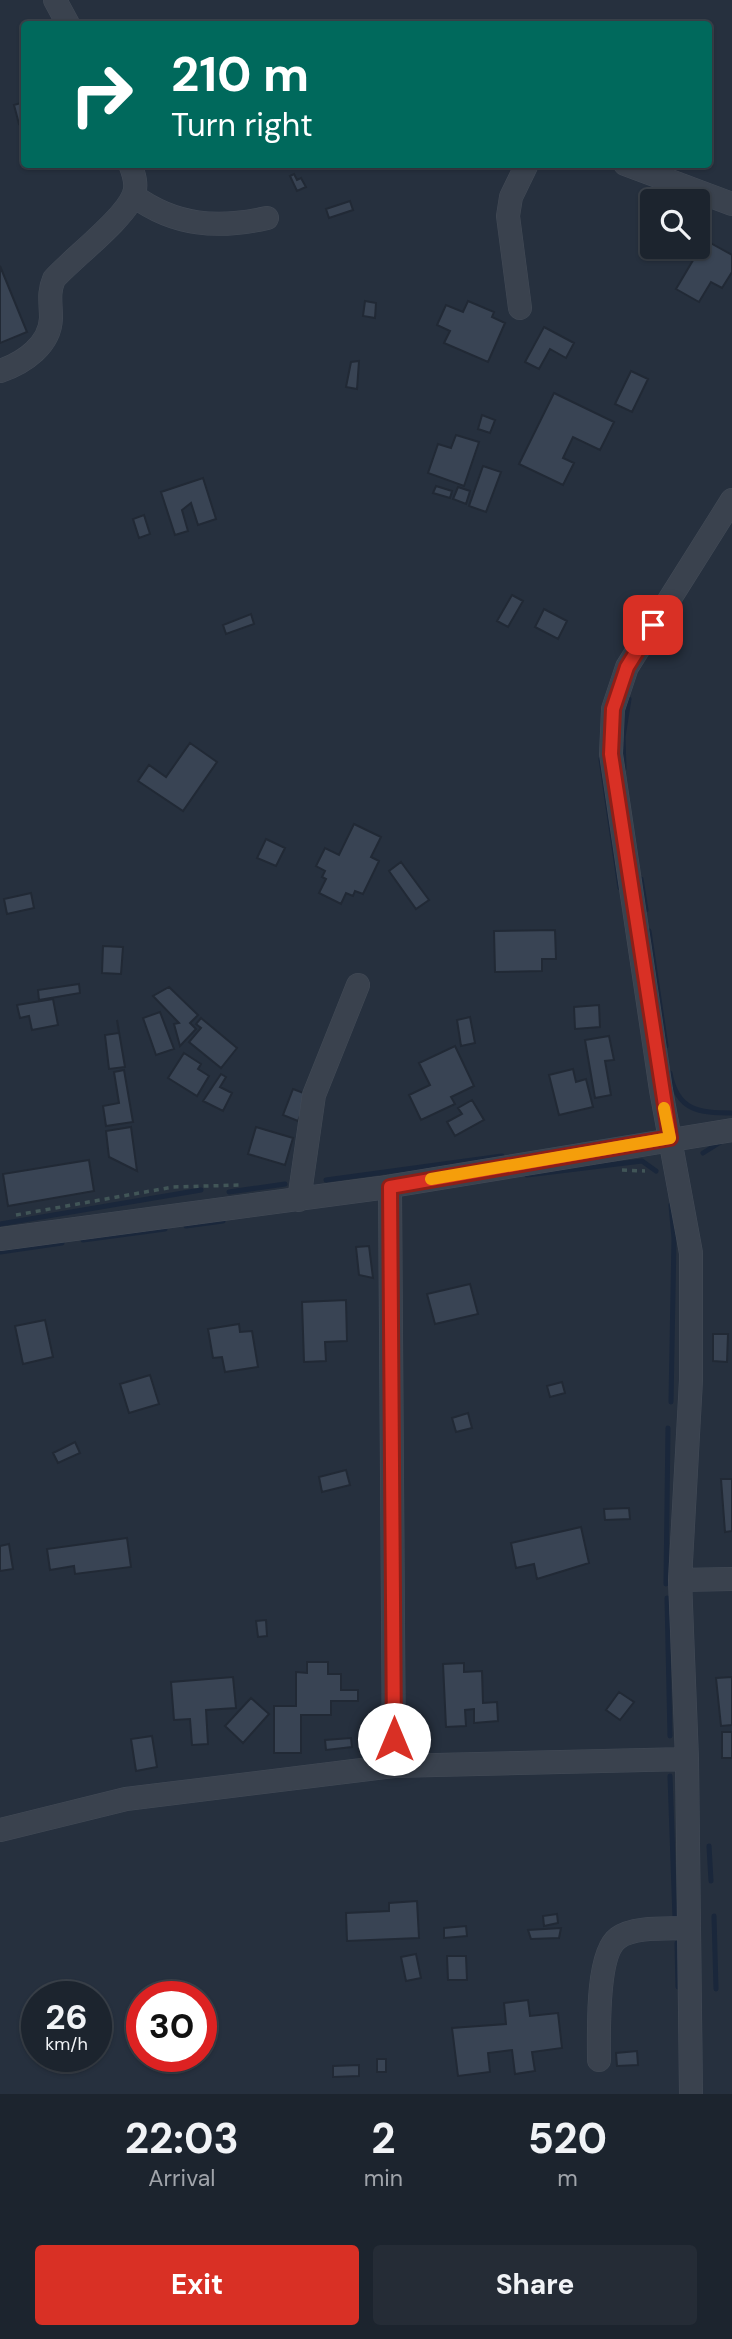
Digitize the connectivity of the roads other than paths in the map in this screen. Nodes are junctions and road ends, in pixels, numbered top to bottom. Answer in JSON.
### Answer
{"nodes":[{"id":1,"x":55,"y":0,"type":"edge"},
{"id":2,"x":66,"y":21,"type":"edge"},
{"id":3,"x":131,"y":168,"type":"edge"},
{"id":4,"x":525,"y":168,"type":"edge"},
{"id":5,"x":636,"y":168,"type":"edge"},
{"id":6,"x":134,"y":195,"type":"junction"},
{"id":7,"x":732,"y":204,"type":"edge"},
{"id":8,"x":267,"y":218,"type":"dead end"},
{"id":9,"x":520,"y":307,"type":"dead end"},
{"id":10,"x":0,"y":371,"type":"edge"},
{"id":11,"x":732,"y":500,"type":"edge"},
{"id":12,"x":358,"y":985,"type":"dead end"},
{"id":13,"x":732,"y":1130,"type":"edge"},
{"id":14,"x":670,"y":1138,"type":"junction"},
{"id":15,"x":390,"y":1187,"type":"junction"},
{"id":16,"x":299,"y":1200,"type":"junction"},
{"id":17,"x":0,"y":1238,"type":"edge"},
{"id":18,"x":732,"y":1579,"type":"edge"},
{"id":19,"x":680,"y":1580,"type":"junction"},
{"id":20,"x":687,"y":1759,"type":"junction"},
{"id":21,"x":394,"y":1766,"type":"junction"},
{"id":22,"x":0,"y":1823,"type":"edge"},
{"id":23,"x":688,"y":1928,"type":"junction"},
{"id":24,"x":599,"y":2060,"type":"dead end"},
{"id":25,"x":691,"y":2094,"type":"edge"}],
"edges":[{"from":1,"to":2,"type":"street"},
{"from":3,"to":6,"type":"street"},
{"from":4,"to":9,"type":"street"},
{"from":5,"to":7,"type":"street"},
{"from":6,"to":8,"type":"street"},
{"from":6,"to":10,"type":"street"},
{"from":11,"to":14,"type":"street"},
{"from":12,"to":16,"type":"street"},
{"from":13,"to":14,"type":"street"},
{"from":14,"to":15,"type":"street"},
{"from":14,"to":19,"type":"street"},
{"from":15,"to":16,"type":"street"},
{"from":15,"to":21,"type":"street"},
{"from":16,"to":17,"type":"street"},
{"from":18,"to":19,"type":"street"},
{"from":19,"to":20,"type":"street"},
{"from":20,"to":21,"type":"street"},
{"from":20,"to":23,"type":"street"},
{"from":21,"to":22,"type":"street"},
{"from":23,"to":24,"type":"street"},
{"from":23,"to":25,"type":"street"}]}
